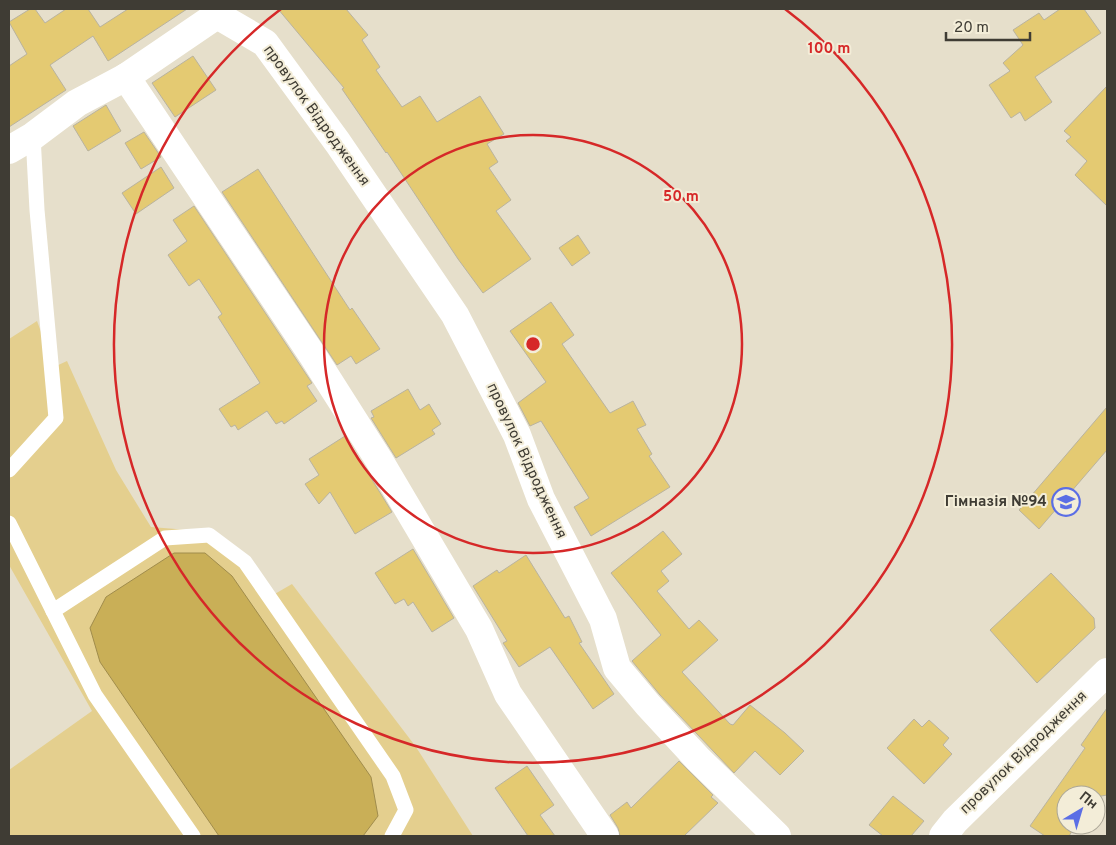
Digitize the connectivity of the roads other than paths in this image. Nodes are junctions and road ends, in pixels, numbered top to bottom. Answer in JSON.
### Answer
{"nodes":[{"id":1,"x":216,"y":12,"type":"edge"},
{"id":2,"x":126,"y":77,"type":"junction"},
{"id":3,"x":33,"y":136,"type":"junction"},
{"id":4,"x":9,"y":150,"type":"edge"},
{"id":5,"x":9,"y":470,"type":"edge"},
{"id":6,"x":9,"y":523,"type":"edge"},
{"id":7,"x":54,"y":610,"type":"junction"},
{"id":8,"x":1107,"y":672,"type":"edge"},
{"id":9,"x":193,"y":836,"type":"edge"},
{"id":10,"x":392,"y":836,"type":"edge"},
{"id":11,"x":606,"y":836,"type":"edge"},
{"id":12,"x":777,"y":836,"type":"edge"},
{"id":13,"x":943,"y":836,"type":"edge"}],
"edges":[{"from":1,"to":2,"type":"street","name":"провулок Відродження"},
{"from":1,"to":12,"type":"street","name":"провулок Відродження"},
{"from":2,"to":3,"type":"street","name":"провулок Відродження"},
{"from":2,"to":11,"type":"street"},
{"from":3,"to":4,"type":"street","name":"провулок Відродження"},
{"from":3,"to":5,"type":"lane"},
{"from":6,"to":7,"type":"lane"},
{"from":7,"to":9,"type":"lane"},
{"from":7,"to":10,"type":"lane"},
{"from":8,"to":13,"type":"street","name":"провулок Відродження"}]}
